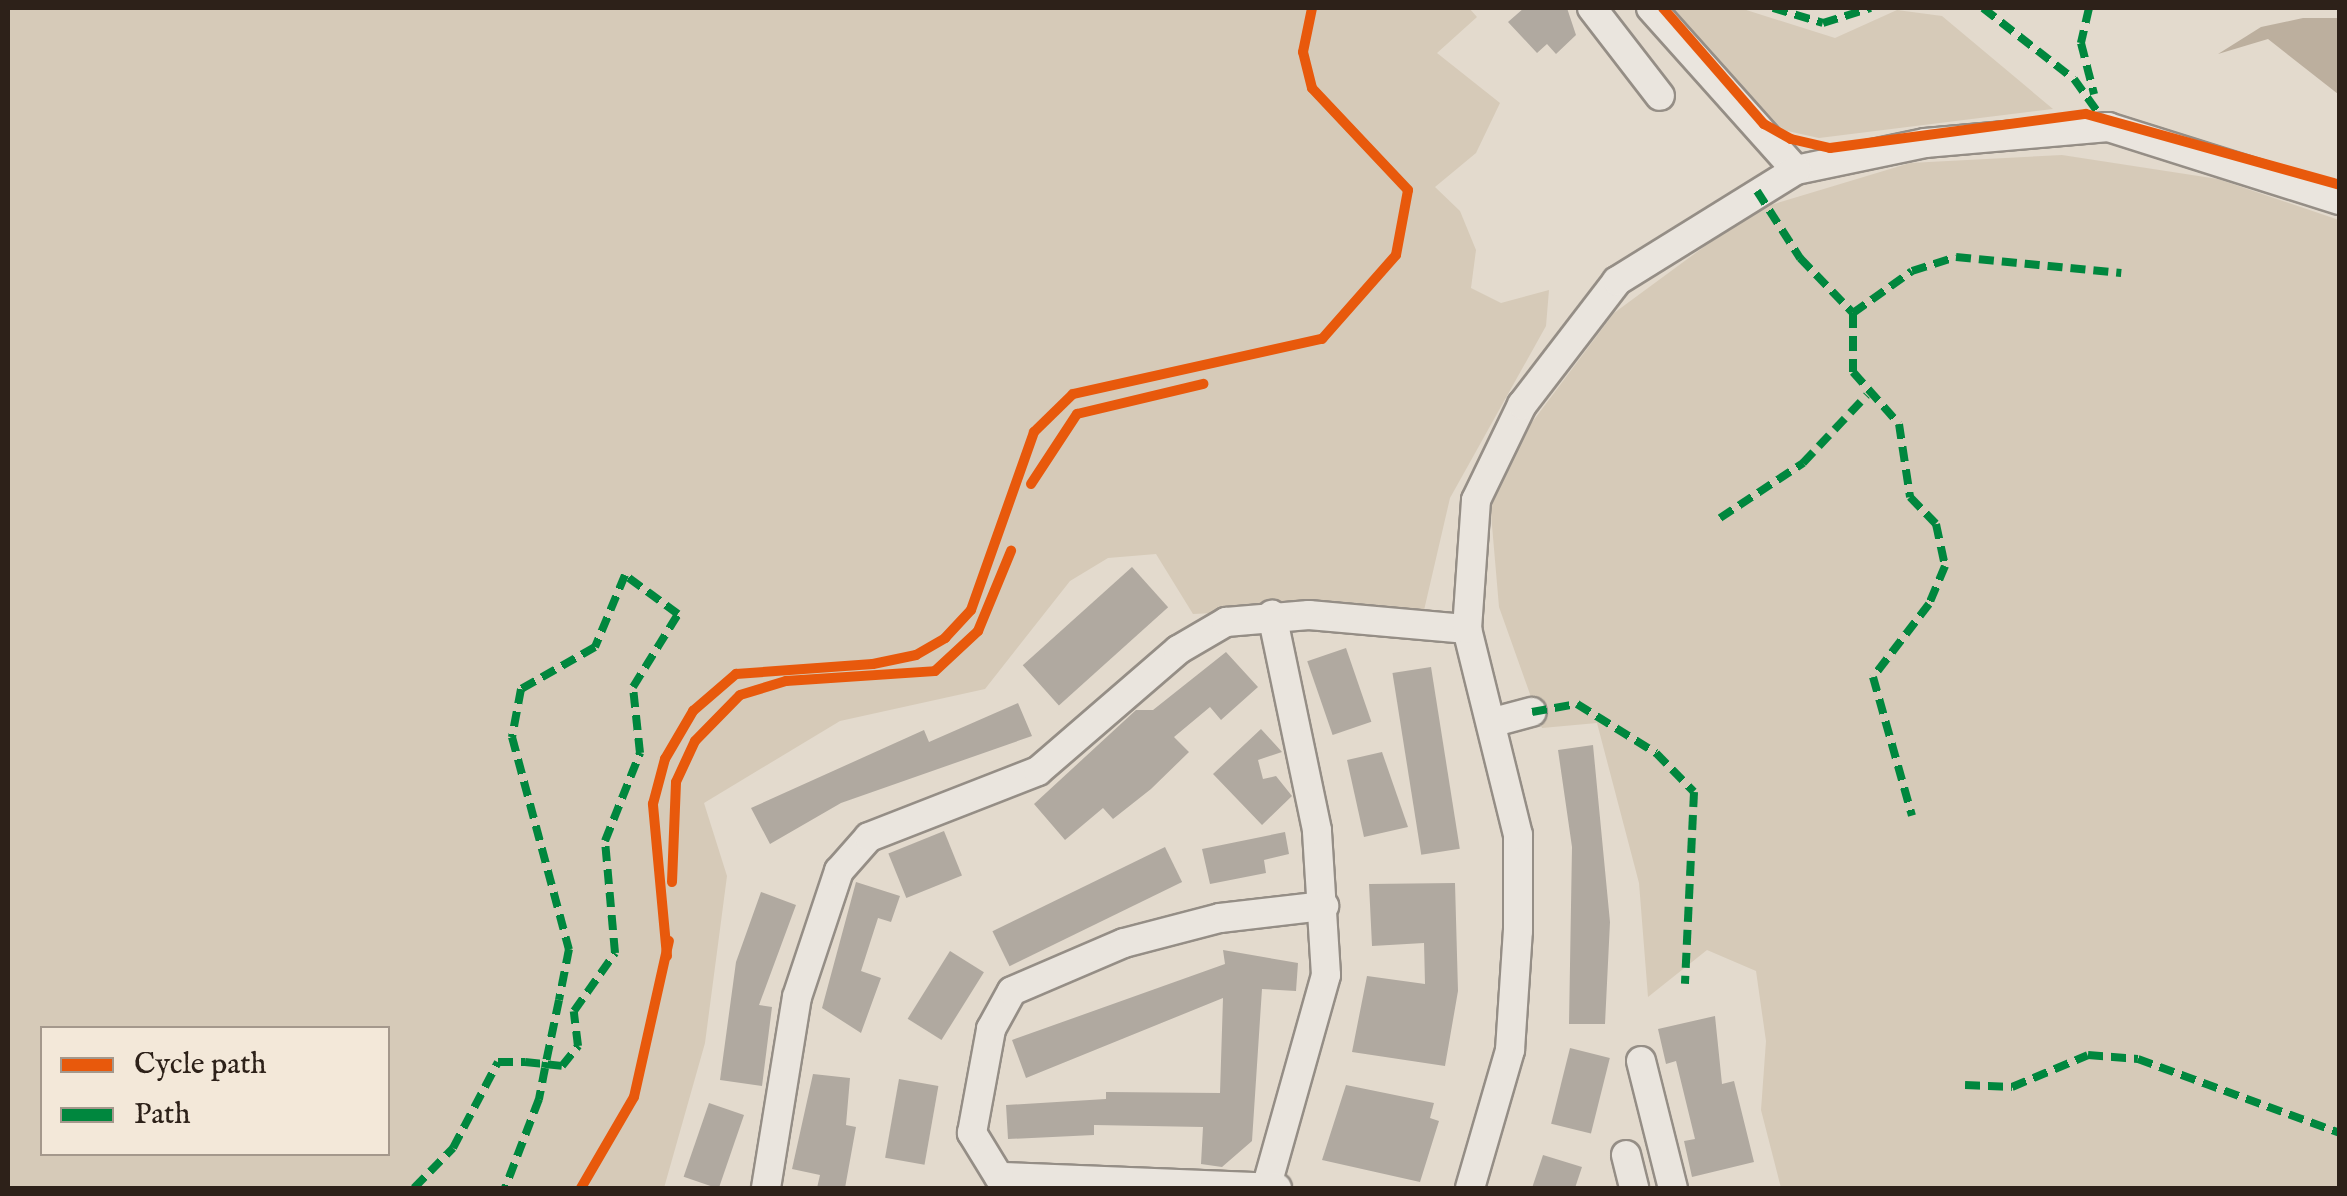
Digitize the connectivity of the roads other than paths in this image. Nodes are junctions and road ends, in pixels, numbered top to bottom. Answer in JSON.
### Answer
{"nodes":[{"id":1,"x":1592,"y":8,"type":"edge"},
{"id":2,"x":1651,"y":8,"type":"edge"},
{"id":3,"x":1660,"y":96,"type":"dead end"},
{"id":4,"x":1796,"y":170,"type":"junction"},
{"id":5,"x":2340,"y":200,"type":"edge"},
{"id":6,"x":1272,"y":615,"type":"junction"},
{"id":7,"x":1467,"y":629,"type":"junction"},
{"id":8,"x":1532,"y":712,"type":"dead end"},
{"id":9,"x":1494,"y":722,"type":"junction"},
{"id":10,"x":1324,"y":906,"type":"junction"},
{"id":11,"x":1641,"y":1061,"type":"dead end"},
{"id":12,"x":1626,"y":1155,"type":"dead end"},
{"id":13,"x":1272,"y":1187,"type":"edge"},
{"id":14,"x":766,"y":1188,"type":"edge"},
{"id":15,"x":1470,"y":1188,"type":"edge"},
{"id":16,"x":1634,"y":1188,"type":"edge"},
{"id":17,"x":1673,"y":1188,"type":"edge"}],
"edges":[{"from":1,"to":3,"type":"street"},
{"from":2,"to":4,"type":"street"},
{"from":4,"to":5,"type":"street"},
{"from":4,"to":7,"type":"street"},
{"from":6,"to":7,"type":"street"},
{"from":6,"to":10,"type":"street"},
{"from":6,"to":14,"type":"street"},
{"from":7,"to":9,"type":"street"},
{"from":8,"to":9,"type":"street"},
{"from":9,"to":15,"type":"street"},
{"from":10,"to":13,"type":"street"},
{"from":10,"to":13,"type":"street"},
{"from":11,"to":17,"type":"street"},
{"from":12,"to":16,"type":"street"}]}
